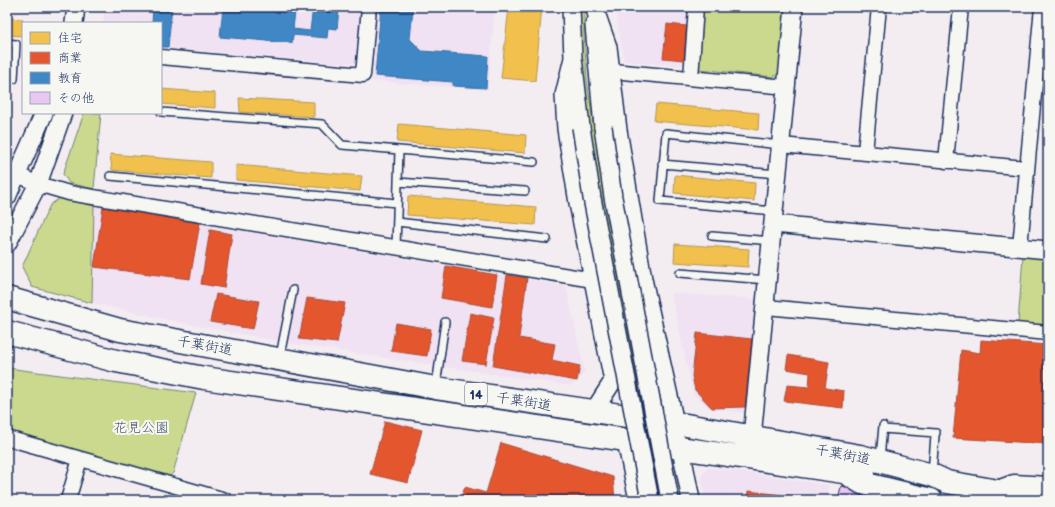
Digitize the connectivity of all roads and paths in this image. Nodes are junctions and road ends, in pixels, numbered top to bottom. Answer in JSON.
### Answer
{"nodes":[{"id":1,"x":76,"y":7,"type":"edge"},
{"id":2,"x":369,"y":7,"type":"edge"},
{"id":3,"x":571,"y":7,"type":"edge"},
{"id":4,"x":593,"y":7,"type":"edge"},
{"id":5,"x":696,"y":7,"type":"edge"},
{"id":6,"x":794,"y":7,"type":"edge"},
{"id":7,"x":879,"y":7,"type":"edge"},
{"id":8,"x":960,"y":7,"type":"edge"},
{"id":9,"x":1042,"y":7,"type":"edge"},
{"id":10,"x":74,"y":22,"type":"edge"},
{"id":11,"x":7,"y":43,"type":"edge"},
{"id":12,"x":162,"y":57,"type":"edge"},
{"id":13,"x":573,"y":58,"type":"junction"},
{"id":14,"x":612,"y":71,"type":"junction"},
{"id":15,"x":7,"y":78,"type":"edge"},
{"id":16,"x":690,"y":78,"type":"junction"},
{"id":17,"x":787,"y":87,"type":"junction"},
{"id":18,"x":162,"y":112,"type":"edge"},
{"id":19,"x":43,"y":114,"type":"edge"},
{"id":20,"x":63,"y":114,"type":"edge"},
{"id":21,"x":781,"y":145,"type":"junction"},
{"id":22,"x":399,"y":150,"type":"junction"},
{"id":23,"x":865,"y":152,"type":"junction"},
{"id":24,"x":946,"y":161,"type":"junction"},
{"id":25,"x":534,"y":162,"type":"dead end"},
{"id":26,"x":662,"y":164,"type":"junction"},
{"id":27,"x":1026,"y":168,"type":"junction"},
{"id":28,"x":12,"y":172,"type":"edge"},
{"id":29,"x":779,"y":174,"type":"junction"},
{"id":30,"x":110,"y":176,"type":"dead end"},
{"id":31,"x":398,"y":182,"type":"junction"},
{"id":32,"x":38,"y":184,"type":"junction"},
{"id":33,"x":525,"y":191,"type":"dead end"},
{"id":34,"x":7,"y":197,"type":"edge"},
{"id":35,"x":397,"y":202,"type":"junction"},
{"id":36,"x":775,"y":217,"type":"junction"},
{"id":37,"x":397,"y":222,"type":"junction"},
{"id":38,"x":712,"y":236,"type":"dead end"},
{"id":39,"x":547,"y":239,"type":"dead end"},
{"id":40,"x":773,"y":241,"type":"junction"},
{"id":41,"x":7,"y":244,"type":"edge"},
{"id":42,"x":1020,"y":247,"type":"junction"},
{"id":43,"x":396,"y":248,"type":"junction"},
{"id":44,"x":1048,"y":250,"type":"edge"},
{"id":45,"x":680,"y":272,"type":"dead end"},
{"id":46,"x":593,"y":280,"type":"junction"},
{"id":47,"x":769,"y":280,"type":"junction"},
{"id":48,"x":293,"y":290,"type":"dead end"},
{"id":49,"x":7,"y":298,"type":"edge"},
{"id":50,"x":766,"y":307,"type":"junction"},
{"id":51,"x":445,"y":322,"type":"dead end"},
{"id":52,"x":7,"y":332,"type":"edge"},
{"id":53,"x":1048,"y":333,"type":"edge"},
{"id":54,"x":279,"y":360,"type":"junction"},
{"id":55,"x":436,"y":388,"type":"junction"},
{"id":56,"x":593,"y":412,"type":"junction"},
{"id":57,"x":648,"y":419,"type":"junction"},
{"id":58,"x":675,"y":422,"type":"junction"},
{"id":59,"x":752,"y":437,"type":"junction"},
{"id":60,"x":7,"y":438,"type":"edge"},
{"id":61,"x":626,"y":441,"type":"junction"},
{"id":62,"x":681,"y":449,"type":"junction"},
{"id":63,"x":80,"y":458,"type":"junction"},
{"id":64,"x":879,"y":461,"type":"junction"},
{"id":65,"x":846,"y":473,"type":"junction"},
{"id":66,"x":939,"y":478,"type":"junction"},
{"id":67,"x":1048,"y":488,"type":"edge"},
{"id":68,"x":998,"y":492,"type":"junction"},
{"id":69,"x":894,"y":495,"type":"edge"},
{"id":70,"x":68,"y":500,"type":"edge"},
{"id":71,"x":225,"y":500,"type":"edge"},
{"id":72,"x":638,"y":500,"type":"edge"},
{"id":73,"x":650,"y":500,"type":"edge"},
{"id":74,"x":670,"y":500,"type":"edge"},
{"id":75,"x":691,"y":500,"type":"edge"},
{"id":76,"x":931,"y":500,"type":"edge"},
{"id":77,"x":1048,"y":500,"type":"edge"}],
"edges":[{"from":1,"to":10,"type":"street"},
{"from":2,"to":12,"type":"street"},
{"from":3,"to":13,"type":"street"},
{"from":4,"to":14,"type":"street"},
{"from":4,"to":74,"type":"street","bridge":true},
{"from":5,"to":16,"type":"street"},
{"from":6,"to":17,"type":"street"},
{"from":7,"to":23,"type":"street"},
{"from":8,"to":24,"type":"street"},
{"from":9,"to":27,"type":"street"},
{"from":11,"to":15,"type":"lane"},
{"from":13,"to":46,"type":"street"},
{"from":13,"to":73,"type":"street","bridge":true},
{"from":14,"to":16,"type":"street"},
{"from":14,"to":58,"type":"street"},
{"from":16,"to":17,"type":"street"},
{"from":17,"to":21,"type":"street"},
{"from":18,"to":22,"type":"lane"},
{"from":19,"to":28,"type":"street"},
{"from":20,"to":32,"type":"street"},
{"from":21,"to":23,"type":"street"},
{"from":21,"to":26,"type":"lane"},
{"from":21,"to":29,"type":"street"},
{"from":22,"to":25,"type":"lane"},
{"from":22,"to":31,"type":"lane"},
{"from":23,"to":24,"type":"street"},
{"from":24,"to":27,"type":"street"},
{"from":26,"to":29,"type":"lane"},
{"from":26,"to":36,"type":"lane"},
{"from":27,"to":42,"type":"street"},
{"from":28,"to":32,"type":"street"},
{"from":28,"to":34,"type":"street"},
{"from":29,"to":36,"type":"street"},
{"from":30,"to":35,"type":"lane"},
{"from":31,"to":33,"type":"lane"},
{"from":31,"to":35,"type":"lane"},
{"from":32,"to":41,"type":"street"},
{"from":32,"to":43,"type":"street"},
{"from":35,"to":37,"type":"lane"},
{"from":36,"to":40,"type":"street"},
{"from":36,"to":42,"type":"street"},
{"from":37,"to":39,"type":"lane"},
{"from":37,"to":43,"type":"lane"},
{"from":38,"to":40,"type":"lane"},
{"from":40,"to":47,"type":"street"},
{"from":42,"to":44,"type":"street"},
{"from":43,"to":46,"type":"street"},
{"from":45,"to":47,"type":"lane"},
{"from":46,"to":56,"type":"street"},
{"from":47,"to":50,"type":"street"},
{"from":48,"to":54,"type":"lane"},
{"from":49,"to":54,"type":"highway","name":"千葉街道","number":"14"},
{"from":50,"to":53,"type":"street"},
{"from":50,"to":59,"type":"street"},
{"from":51,"to":55,"type":"lane"},
{"from":52,"to":61,"type":"highway","name":"千葉街道","number":"14"},
{"from":54,"to":55,"type":"highway","name":"千葉街道","number":"14"},
{"from":55,"to":56,"type":"highway","name":"千葉街道","number":"14"},
{"from":56,"to":57,"type":"highway","name":"千葉街道","number":"14"},
{"from":57,"to":58,"type":"highway","name":"千葉街道","number":"14"},
{"from":57,"to":62,"type":"street"},
{"from":58,"to":59,"type":"highway","name":"千葉街道","number":"14"},
{"from":59,"to":64,"type":"highway","name":"千葉街道","number":"14"},
{"from":60,"to":63,"type":"street"},
{"from":61,"to":62,"type":"highway","name":"千葉街道","number":"14"},
{"from":61,"to":72,"type":"street"},
{"from":62,"to":65,"type":"highway","name":"千葉街道","number":"14"},
{"from":62,"to":75,"type":"street"},
{"from":63,"to":70,"type":"street"},
{"from":63,"to":71,"type":"street"},
{"from":64,"to":66,"type":"highway","name":"千葉街道","number":"14"},
{"from":64,"to":66,"type":"lane"},
{"from":65,"to":66,"type":"highway","name":"千葉街道","number":"14"},
{"from":65,"to":69,"type":"highway"},
{"from":66,"to":68,"type":"highway","name":"千葉街道","number":"14"},
{"from":67,"to":68,"type":"highway"},
{"from":68,"to":77,"type":"highway","name":"千葉街道","number":"14"},
{"from":69,"to":76,"type":"highway"}]}
